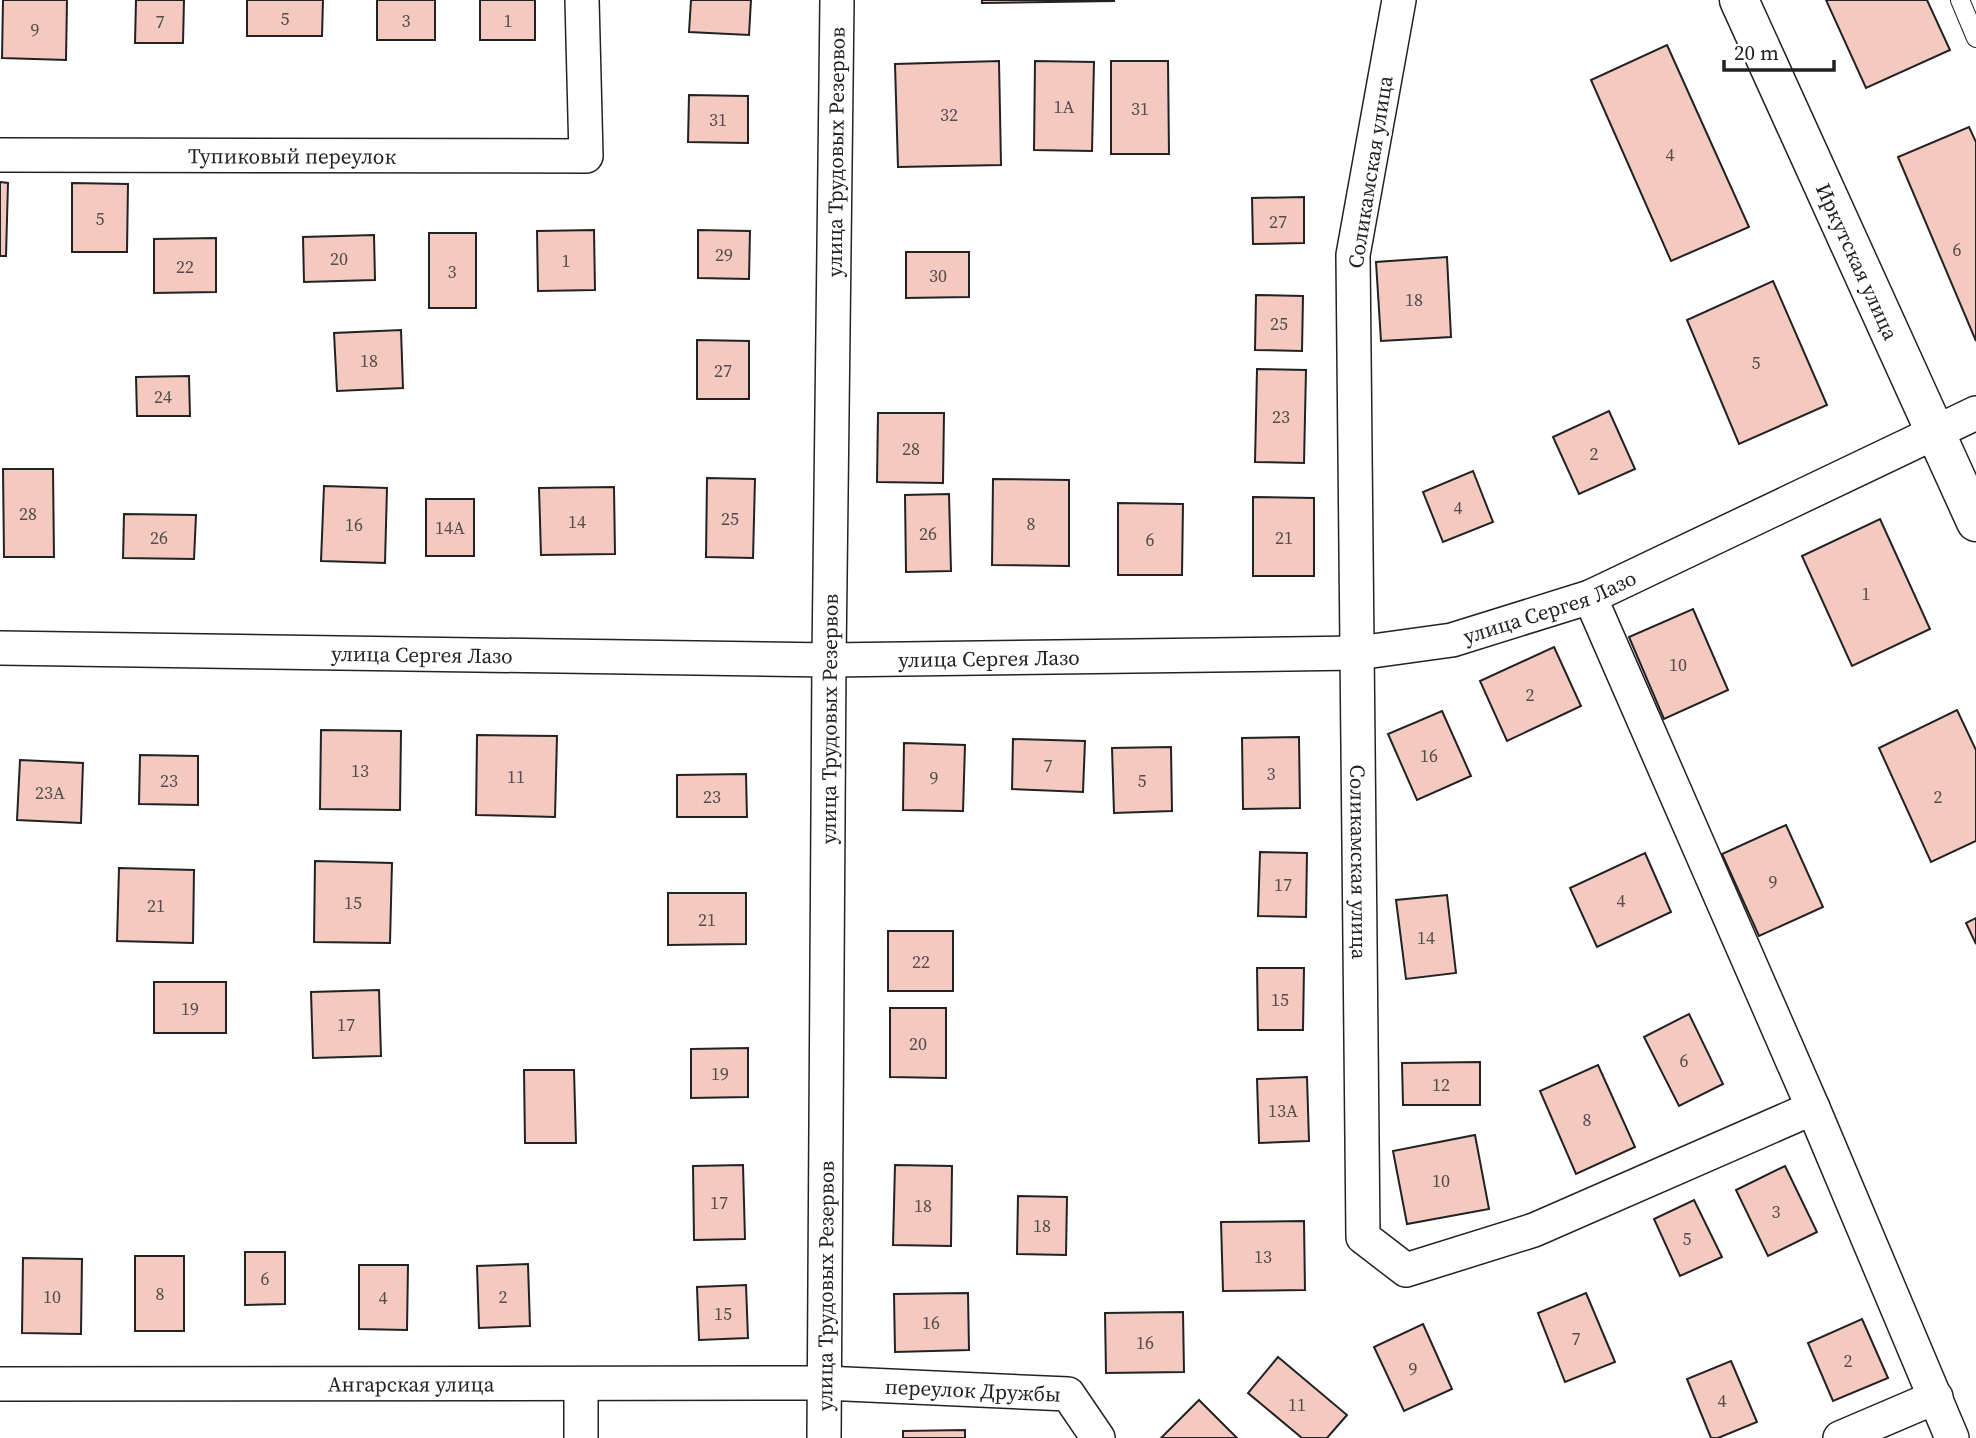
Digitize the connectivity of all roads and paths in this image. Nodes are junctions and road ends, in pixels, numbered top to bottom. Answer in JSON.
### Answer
{"nodes":[{"id":1,"x":582,"y":0,"type":"edge"},
{"id":2,"x":837,"y":0,"type":"edge"},
{"id":3,"x":1399,"y":0,"type":"edge"},
{"id":4,"x":1739,"y":0,"type":"edge"},
{"id":5,"x":1959,"y":0,"type":"edge"},
{"id":6,"x":1976,"y":38,"type":"edge"},
{"id":7,"x":0,"y":155,"type":"edge"},
{"id":8,"x":1976,"y":413,"type":"edge"},
{"id":9,"x":1934,"y":432,"type":"junction"},
{"id":10,"x":1976,"y":522,"type":"edge"},
{"id":11,"x":1590,"y":597,"type":"junction"},
{"id":12,"x":0,"y":648,"type":"edge"},
{"id":13,"x":1358,"y":653,"type":"junction"},
{"id":14,"x":829,"y":660,"type":"junction"},
{"id":15,"x":1812,"y":1108,"type":"junction"},
{"id":16,"x":824,"y":1383,"type":"junction"},
{"id":17,"x":0,"y":1384,"type":"edge"},
{"id":18,"x":581,"y":1384,"type":"junction"},
{"id":19,"x":1936,"y":1397,"type":"junction"},
{"id":20,"x":581,"y":1438,"type":"edge"},
{"id":21,"x":824,"y":1438,"type":"edge"},
{"id":22,"x":1098,"y":1438,"type":"edge"},
{"id":23,"x":1840,"y":1438,"type":"edge"},
{"id":24,"x":1952,"y":1438,"type":"edge"}],
"edges":[{"from":1,"to":7,"type":"street","name":"Тупиковый переулок"},
{"from":2,"to":14,"type":"street","name":"улица Трудовых Резервов"},
{"from":3,"to":13,"type":"street","name":"Соликамская улица"},
{"from":4,"to":9,"type":"main road","name":"Иркутская улица"},
{"from":5,"to":6,"type":"lane"},
{"from":8,"to":9,"type":"street","name":"улица Сергея Лазо"},
{"from":9,"to":10,"type":"main road","name":"Иркутская улица"},
{"from":9,"to":11,"type":"street","name":"улица Сергея Лазо"},
{"from":11,"to":13,"type":"street","name":"улица Сергея Лазо"},
{"from":11,"to":15,"type":"street"},
{"from":12,"to":14,"type":"street","name":"улица Сергея Лазо"},
{"from":13,"to":14,"type":"street","name":"улица Сергея Лазо"},
{"from":13,"to":15,"type":"street","name":"Соликамская улица"},
{"from":14,"to":16,"type":"street","name":"улица Трудовых Резервов"},
{"from":15,"to":19,"type":"street"},
{"from":16,"to":18,"type":"street","name":"Ангарская улица"},
{"from":16,"to":21,"type":"street","name":"улица Трудовых Резервов"},
{"from":16,"to":22,"type":"street","name":"переулок Дружбы"},
{"from":17,"to":18,"type":"street","name":"Ангарская улица"},
{"from":18,"to":20,"type":"street"},
{"from":19,"to":23,"type":"street"},
{"from":19,"to":24,"type":"street"}]}
